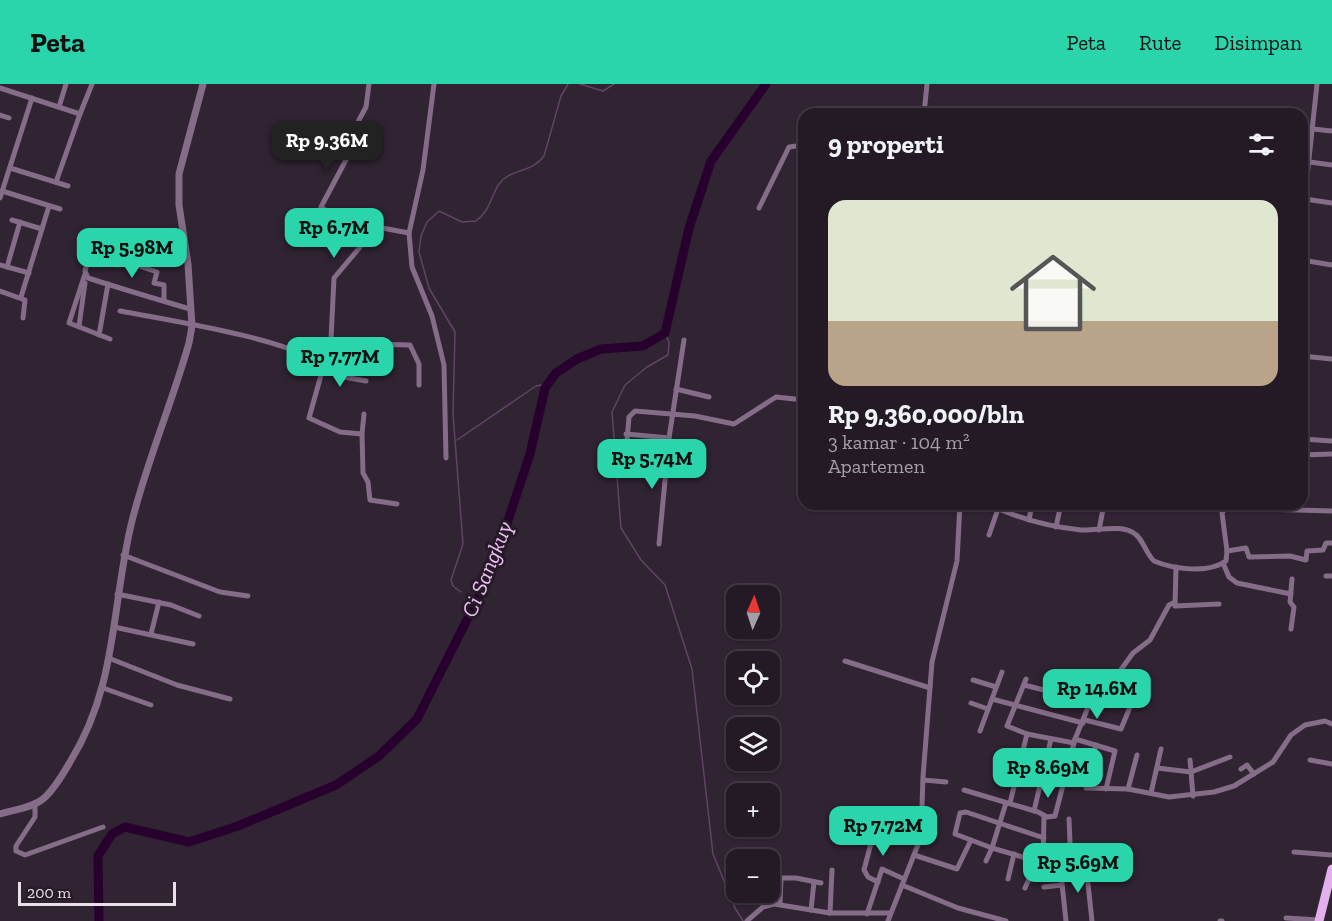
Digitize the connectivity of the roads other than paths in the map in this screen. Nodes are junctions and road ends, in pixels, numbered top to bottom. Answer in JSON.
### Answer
{"nodes":[{"id":1,"x":66,"y":84,"type":"edge"},
{"id":2,"x":92,"y":84,"type":"edge"},
{"id":3,"x":203,"y":84,"type":"edge"},
{"id":4,"x":369,"y":84,"type":"edge"},
{"id":5,"x":434,"y":84,"type":"edge"},
{"id":6,"x":927,"y":84,"type":"edge"},
{"id":7,"x":1317,"y":84,"type":"edge"},
{"id":8,"x":0,"y":88,"type":"edge"},
{"id":9,"x":32,"y":98,"type":"junction"},
{"id":10,"x":59,"y":107,"type":"junction"},
{"id":11,"x":925,"y":108,"type":"edge"},
{"id":12,"x":80,"y":114,"type":"junction"},
{"id":13,"x":0,"y":115,"type":"edge"},
{"id":14,"x":9,"y":118,"type":"dead end"},
{"id":15,"x":1312,"y":129,"type":"junction"},
{"id":16,"x":1332,"y":131,"type":"edge"},
{"id":17,"x":798,"y":147,"type":"edge"},
{"id":18,"x":1309,"y":162,"type":"junction"},
{"id":19,"x":1332,"y":165,"type":"edge"},
{"id":20,"x":9,"y":168,"type":"junction"},
{"id":21,"x":1308,"y":169,"type":"edge"},
{"id":22,"x":56,"y":182,"type":"junction"},
{"id":23,"x":68,"y":186,"type":"dead end"},
{"id":24,"x":1,"y":191,"type":"edge"},
{"id":25,"x":0,"y":198,"type":"edge"},
{"id":26,"x":1308,"y":199,"type":"edge"},
{"id":27,"x":1332,"y":203,"type":"edge"},
{"id":28,"x":49,"y":206,"type":"junction"},
{"id":29,"x":759,"y":208,"type":"dead end"},
{"id":30,"x":60,"y":209,"type":"dead end"},
{"id":31,"x":12,"y":220,"type":"dead end"},
{"id":32,"x":20,"y":222,"type":"junction"},
{"id":33,"x":370,"y":228,"type":"junction"},
{"id":34,"x":42,"y":229,"type":"junction"},
{"id":35,"x":409,"y":233,"type":"junction"},
{"id":36,"x":1308,"y":261,"type":"edge"},
{"id":37,"x":1332,"y":265,"type":"edge"},
{"id":38,"x":3,"y":266,"type":"edge"},
{"id":39,"x":29,"y":273,"type":"junction"},
{"id":40,"x":86,"y":275,"type":"junction"},
{"id":41,"x":108,"y":284,"type":"junction"},
{"id":42,"x":0,"y":291,"type":"edge"},
{"id":43,"x":21,"y":297,"type":"junction"},
{"id":44,"x":164,"y":301,"type":"junction"},
{"id":45,"x":190,"y":309,"type":"junction"},
{"id":46,"x":120,"y":311,"type":"dead end"},
{"id":47,"x":23,"y":318,"type":"dead end"},
{"id":48,"x":79,"y":326,"type":"junction"},
{"id":49,"x":192,"y":326,"type":"junction"},
{"id":50,"x":99,"y":335,"type":"junction"},
{"id":51,"x":110,"y":339,"type":"dead end"},
{"id":52,"x":330,"y":339,"type":"junction"},
{"id":53,"x":684,"y":340,"type":"dead end"},
{"id":54,"x":1308,"y":357,"type":"edge"},
{"id":55,"x":1332,"y":359,"type":"edge"},
{"id":56,"x":315,"y":360,"type":"junction"},
{"id":57,"x":323,"y":368,"type":"junction"},
{"id":58,"x":366,"y":381,"type":"dead end"},
{"id":59,"x":419,"y":385,"type":"dead end"},
{"id":60,"x":676,"y":389,"type":"junction"},
{"id":61,"x":709,"y":396,"type":"dead end"},
{"id":62,"x":798,"y":399,"type":"edge"},
{"id":63,"x":364,"y":414,"type":"dead end"},
{"id":64,"x":671,"y":414,"type":"junction"},
{"id":65,"x":362,"y":434,"type":"junction"},
{"id":66,"x":626,"y":434,"type":"junction"},
{"id":67,"x":669,"y":438,"type":"junction"},
{"id":68,"x":1308,"y":439,"type":"edge"},
{"id":69,"x":1332,"y":441,"type":"edge"},
{"id":70,"x":1332,"y":454,"type":"edge"},
{"id":71,"x":1308,"y":455,"type":"edge"},
{"id":72,"x":446,"y":458,"type":"dead end"},
{"id":73,"x":654,"y":458,"type":"dead end"},
{"id":74,"x":397,"y":504,"type":"dead end"},
{"id":75,"x":1308,"y":506,"type":"edge"},
{"id":76,"x":960,"y":510,"type":"edge"},
{"id":77,"x":998,"y":510,"type":"edge"},
{"id":78,"x":1001,"y":510,"type":"edge"},
{"id":79,"x":1031,"y":510,"type":"edge"},
{"id":80,"x":1060,"y":510,"type":"edge"},
{"id":81,"x":1103,"y":510,"type":"edge"},
{"id":82,"x":1223,"y":510,"type":"edge"},
{"id":83,"x":1332,"y":511,"type":"edge"},
{"id":84,"x":1029,"y":520,"type":"junction"},
{"id":85,"x":1056,"y":527,"type":"junction"},
{"id":86,"x":1099,"y":530,"type":"junction"},
{"id":87,"x":989,"y":535,"type":"dead end"},
{"id":88,"x":1332,"y":543,"type":"edge"},
{"id":89,"x":659,"y":544,"type":"dead end"},
{"id":90,"x":1227,"y":551,"type":"junction"},
{"id":91,"x":123,"y":555,"type":"junction"},
{"id":92,"x":1224,"y":563,"type":"junction"},
{"id":93,"x":1176,"y":567,"type":"junction"},
{"id":94,"x":1292,"y":579,"type":"dead end"},
{"id":95,"x":117,"y":594,"type":"junction"},
{"id":96,"x":1291,"y":594,"type":"junction"},
{"id":97,"x":248,"y":596,"type":"dead end"},
{"id":98,"x":159,"y":602,"type":"junction"},
{"id":99,"x":1175,"y":604,"type":"junction"},
{"id":100,"x":1219,"y":604,"type":"dead end"},
{"id":101,"x":199,"y":616,"type":"dead end"},
{"id":102,"x":114,"y":627,"type":"junction"},
{"id":103,"x":1291,"y":629,"type":"dead end"},
{"id":104,"x":151,"y":634,"type":"junction"},
{"id":105,"x":193,"y":644,"type":"dead end"},
{"id":106,"x":111,"y":659,"type":"junction"},
{"id":107,"x":845,"y":661,"type":"dead end"},
{"id":108,"x":1002,"y":672,"type":"dead end"},
{"id":109,"x":1051,"y":677,"type":"dead end"},
{"id":110,"x":973,"y":680,"type":"dead end"},
{"id":111,"x":1074,"y":680,"type":"dead end"},
{"id":112,"x":996,"y":687,"type":"junction"},
{"id":113,"x":103,"y":688,"type":"junction"},
{"id":114,"x":930,"y":688,"type":"junction"},
{"id":115,"x":1048,"y":691,"type":"junction"},
{"id":116,"x":1142,"y":696,"type":"dead end"},
{"id":117,"x":1070,"y":697,"type":"junction"},
{"id":118,"x":230,"y":699,"type":"dead end"},
{"id":119,"x":992,"y":699,"type":"junction"},
{"id":120,"x":1092,"y":702,"type":"junction"},
{"id":121,"x":971,"y":703,"type":"dead end"},
{"id":122,"x":151,"y":705,"type":"dead end"},
{"id":123,"x":1015,"y":706,"type":"junction"},
{"id":124,"x":988,"y":709,"type":"junction"},
{"id":125,"x":1084,"y":721,"type":"junction"},
{"id":126,"x":1332,"y":724,"type":"edge"},
{"id":127,"x":980,"y":730,"type":"dead end"},
{"id":128,"x":1027,"y":734,"type":"junction"},
{"id":129,"x":1051,"y":739,"type":"junction"},
{"id":130,"x":1075,"y":741,"type":"junction"},
{"id":131,"x":1096,"y":745,"type":"junction"},
{"id":132,"x":1161,"y":749,"type":"dead end"},
{"id":133,"x":1137,"y":755,"type":"dead end"},
{"id":134,"x":1230,"y":757,"type":"dead end"},
{"id":135,"x":1190,"y":760,"type":"dead end"},
{"id":136,"x":1310,"y":760,"type":"dead end"},
{"id":137,"x":1332,"y":764,"type":"edge"},
{"id":138,"x":1157,"y":768,"type":"junction"},
{"id":139,"x":1240,"y":769,"type":"dead end"},
{"id":140,"x":1191,"y":772,"type":"junction"},
{"id":141,"x":1254,"y":774,"type":"junction"},
{"id":142,"x":923,"y":780,"type":"junction"},
{"id":143,"x":945,"y":782,"type":"dead end"},
{"id":144,"x":1106,"y":789,"type":"junction"},
{"id":145,"x":1128,"y":789,"type":"junction"},
{"id":146,"x":964,"y":790,"type":"dead end"},
{"id":147,"x":1151,"y":793,"type":"junction"},
{"id":148,"x":1193,"y":796,"type":"junction"},
{"id":149,"x":1008,"y":803,"type":"junction"},
{"id":150,"x":36,"y":804,"type":"junction"},
{"id":151,"x":1034,"y":811,"type":"junction"},
{"id":152,"x":0,"y":814,"type":"edge"},
{"id":153,"x":1044,"y":816,"type":"junction"},
{"id":154,"x":1069,"y":819,"type":"dead end"},
{"id":155,"x":1000,"y":823,"type":"junction"},
{"id":156,"x":103,"y":827,"type":"dead end"},
{"id":157,"x":1044,"y":838,"type":"junction"},
{"id":158,"x":971,"y":840,"type":"junction"},
{"id":159,"x":871,"y":843,"type":"dead end"},
{"id":160,"x":992,"y":848,"type":"junction"},
{"id":161,"x":1118,"y":851,"type":"dead end"},
{"id":162,"x":1294,"y":852,"type":"dead end"},
{"id":163,"x":1014,"y":854,"type":"junction"},
{"id":164,"x":914,"y":855,"type":"junction"},
{"id":165,"x":1332,"y":855,"type":"edge"},
{"id":166,"x":986,"y":861,"type":"dead end"},
{"id":167,"x":1040,"y":862,"type":"junction"},
{"id":168,"x":1095,"y":864,"type":"junction"},
{"id":169,"x":1107,"y":864,"type":"dead end"},
{"id":170,"x":1060,"y":865,"type":"junction"},
{"id":171,"x":1071,"y":865,"type":"junction"},
{"id":172,"x":1086,"y":865,"type":"junction"},
{"id":173,"x":1332,"y":869,"type":"edge"},
{"id":174,"x":832,"y":870,"type":"dead end"},
{"id":175,"x":1008,"y":879,"type":"dead end"},
{"id":176,"x":814,"y":882,"type":"junction"},
{"id":177,"x":878,"y":882,"type":"junction"},
{"id":178,"x":903,"y":882,"type":"junction"},
{"id":179,"x":821,"y":884,"type":"dead end"},
{"id":180,"x":1062,"y":885,"type":"junction"},
{"id":181,"x":1044,"y":887,"type":"dead end"},
{"id":182,"x":1025,"y":888,"type":"dead end"},
{"id":183,"x":1330,"y":889,"type":"edge"},
{"id":184,"x":780,"y":904,"type":"junction"},
{"id":185,"x":811,"y":910,"type":"junction"},
{"id":186,"x":830,"y":913,"type":"junction"},
{"id":187,"x":890,"y":913,"type":"junction"},
{"id":188,"x":867,"y":914,"type":"junction"},
{"id":189,"x":1286,"y":918,"type":"dead end"},
{"id":190,"x":747,"y":921,"type":"edge"},
{"id":191,"x":888,"y":921,"type":"edge"},
{"id":192,"x":1006,"y":921,"type":"edge"},
{"id":193,"x":1066,"y":921,"type":"edge"},
{"id":194,"x":1092,"y":921,"type":"edge"},
{"id":195,"x":1319,"y":921,"type":"edge"}],
"edges":[{"from":1,"to":10,"type":"street"},
{"from":2,"to":12,"type":"street"},
{"from":3,"to":45,"type":"street"},
{"from":4,"to":33,"type":"street"},
{"from":5,"to":35,"type":"street"},
{"from":6,"to":11,"type":"street"},
{"from":7,"to":15,"type":"street"},
{"from":8,"to":9,"type":"street"},
{"from":9,"to":10,"type":"street"},
{"from":9,"to":20,"type":"street"},
{"from":10,"to":12,"type":"street"},
{"from":12,"to":22,"type":"street"},
{"from":13,"to":14,"type":"street"},
{"from":15,"to":16,"type":"street"},
{"from":15,"to":18,"type":"street"},
{"from":17,"to":29,"type":"street"},
{"from":18,"to":19,"type":"street"},
{"from":18,"to":21,"type":"street"},
{"from":20,"to":22,"type":"street"},
{"from":20,"to":24,"type":"street"},
{"from":22,"to":23,"type":"street"},
{"from":24,"to":25,"type":"street"},
{"from":24,"to":28,"type":"street"},
{"from":26,"to":27,"type":"street"},
{"from":28,"to":30,"type":"street"},
{"from":28,"to":34,"type":"street"},
{"from":31,"to":32,"type":"street"},
{"from":32,"to":34,"type":"street"},
{"from":32,"to":38,"type":"street"},
{"from":33,"to":35,"type":"street"},
{"from":33,"to":52,"type":"street"},
{"from":34,"to":39,"type":"street"},
{"from":35,"to":72,"type":"street"},
{"from":36,"to":37,"type":"street"},
{"from":38,"to":39,"type":"street"},
{"from":39,"to":43,"type":"street"},
{"from":40,"to":41,"type":"street"},
{"from":40,"to":44,"type":"street"},
{"from":40,"to":48,"type":"street"},
{"from":40,"to":48,"type":"street"},
{"from":41,"to":44,"type":"street"},
{"from":41,"to":50,"type":"street"},
{"from":42,"to":43,"type":"street"},
{"from":43,"to":47,"type":"street"},
{"from":44,"to":45,"type":"street"},
{"from":45,"to":49,"type":"street"},
{"from":46,"to":49,"type":"street"},
{"from":48,"to":50,"type":"street"},
{"from":49,"to":56,"type":"street"},
{"from":49,"to":91,"type":"street"},
{"from":50,"to":51,"type":"street"},
{"from":52,"to":56,"type":"street"},
{"from":52,"to":59,"type":"street"},
{"from":53,"to":60,"type":"street"},
{"from":54,"to":55,"type":"street"},
{"from":56,"to":57,"type":"street"},
{"from":57,"to":58,"type":"street"},
{"from":57,"to":65,"type":"street"},
{"from":60,"to":61,"type":"street"},
{"from":60,"to":64,"type":"street"},
{"from":62,"to":64,"type":"street"},
{"from":63,"to":65,"type":"street"},
{"from":64,"to":66,"type":"street"},
{"from":64,"to":67,"type":"street"},
{"from":65,"to":74,"type":"street"},
{"from":66,"to":67,"type":"street"},
{"from":66,"to":73,"type":"street"},
{"from":67,"to":89,"type":"street"},
{"from":68,"to":69,"type":"street"},
{"from":70,"to":71,"type":"street"},
{"from":75,"to":83,"type":"street"},
{"from":76,"to":114,"type":"street"},
{"from":77,"to":87,"type":"street"},
{"from":78,"to":84,"type":"street"},
{"from":79,"to":84,"type":"street"},
{"from":80,"to":85,"type":"street"},
{"from":81,"to":86,"type":"street"},
{"from":82,"to":90,"type":"street"},
{"from":84,"to":85,"type":"street"},
{"from":85,"to":86,"type":"street"},
{"from":86,"to":93,"type":"street"},
{"from":88,"to":90,"type":"street"},
{"from":90,"to":92,"type":"street"},
{"from":91,"to":95,"type":"street"},
{"from":91,"to":97,"type":"street"},
{"from":92,"to":93,"type":"street"},
{"from":92,"to":96,"type":"street"},
{"from":93,"to":99,"type":"street"},
{"from":94,"to":96,"type":"street"},
{"from":95,"to":98,"type":"street"},
{"from":95,"to":102,"type":"street"},
{"from":96,"to":103,"type":"street"},
{"from":98,"to":101,"type":"street"},
{"from":98,"to":104,"type":"street"},
{"from":99,"to":100,"type":"street"},
{"from":99,"to":120,"type":"street"},
{"from":102,"to":104,"type":"street"},
{"from":102,"to":106,"type":"street"},
{"from":104,"to":105,"type":"street"},
{"from":106,"to":113,"type":"street"},
{"from":106,"to":118,"type":"street"},
{"from":107,"to":114,"type":"street"},
{"from":108,"to":112,"type":"street"},
{"from":109,"to":115,"type":"street"},
{"from":110,"to":112,"type":"street"},
{"from":111,"to":117,"type":"street"},
{"from":112,"to":119,"type":"street"},
{"from":113,"to":122,"type":"street"},
{"from":113,"to":150,"type":"street"},
{"from":114,"to":142,"type":"street"},
{"from":115,"to":117,"type":"street"},
{"from":115,"to":123,"type":"street"},
{"from":116,"to":125,"type":"street"},
{"from":117,"to":120,"type":"street"},
{"from":119,"to":123,"type":"street"},
{"from":119,"to":124,"type":"street"},
{"from":120,"to":125,"type":"street"},
{"from":121,"to":124,"type":"street"},
{"from":123,"to":125,"type":"street"},
{"from":123,"to":128,"type":"street"},
{"from":124,"to":127,"type":"street"},
{"from":125,"to":130,"type":"street"},
{"from":126,"to":141,"type":"street"},
{"from":128,"to":129,"type":"street"},
{"from":128,"to":149,"type":"street"},
{"from":129,"to":130,"type":"street"},
{"from":129,"to":151,"type":"street"},
{"from":130,"to":131,"type":"street"},
{"from":130,"to":153,"type":"street"},
{"from":131,"to":144,"type":"street"},
{"from":131,"to":144,"type":"street"},
{"from":132,"to":138,"type":"street"},
{"from":133,"to":145,"type":"street"},
{"from":134,"to":140,"type":"street"},
{"from":135,"to":140,"type":"street"},
{"from":136,"to":137,"type":"street"},
{"from":138,"to":140,"type":"street"},
{"from":138,"to":147,"type":"street"},
{"from":139,"to":141,"type":"street"},
{"from":140,"to":148,"type":"street"},
{"from":141,"to":148,"type":"street"},
{"from":142,"to":143,"type":"street"},
{"from":142,"to":164,"type":"street"},
{"from":144,"to":145,"type":"street"},
{"from":145,"to":147,"type":"street"},
{"from":146,"to":149,"type":"street"},
{"from":147,"to":148,"type":"street"},
{"from":149,"to":151,"type":"street"},
{"from":149,"to":155,"type":"street"},
{"from":150,"to":152,"type":"street"},
{"from":150,"to":156,"type":"street"},
{"from":151,"to":153,"type":"street"},
{"from":153,"to":157,"type":"street"},
{"from":154,"to":171,"type":"street"},
{"from":155,"to":157,"type":"street"},
{"from":155,"to":158,"type":"street"},
{"from":155,"to":160,"type":"street"},
{"from":157,"to":167,"type":"street"},
{"from":158,"to":160,"type":"street"},
{"from":158,"to":164,"type":"street"},
{"from":159,"to":177,"type":"street"},
{"from":160,"to":163,"type":"street"},
{"from":160,"to":166,"type":"street"},
{"from":161,"to":168,"type":"street"},
{"from":162,"to":165,"type":"street"},
{"from":163,"to":167,"type":"street"},
{"from":163,"to":175,"type":"street"},
{"from":164,"to":178,"type":"street"},
{"from":167,"to":170,"type":"street"},
{"from":167,"to":182,"type":"street"},
{"from":168,"to":169,"type":"street"},
{"from":168,"to":172,"type":"street"},
{"from":170,"to":171,"type":"street"},
{"from":170,"to":180,"type":"street"},
{"from":171,"to":172,"type":"street"},
{"from":172,"to":194,"type":"street"},
{"from":173,"to":183,"type":"main road"},
{"from":174,"to":186,"type":"street"},
{"from":176,"to":179,"type":"street"},
{"from":176,"to":184,"type":"street"},
{"from":176,"to":185,"type":"street"},
{"from":177,"to":178,"type":"street"},
{"from":177,"to":188,"type":"street"},
{"from":178,"to":187,"type":"street"},
{"from":178,"to":192,"type":"street"},
{"from":180,"to":181,"type":"street"},
{"from":180,"to":193,"type":"street"},
{"from":183,"to":195,"type":"main road"},
{"from":184,"to":185,"type":"street"},
{"from":184,"to":190,"type":"street"},
{"from":185,"to":186,"type":"street"},
{"from":186,"to":188,"type":"street"},
{"from":187,"to":188,"type":"street"},
{"from":187,"to":191,"type":"street"},
{"from":189,"to":195,"type":"street"}]}
